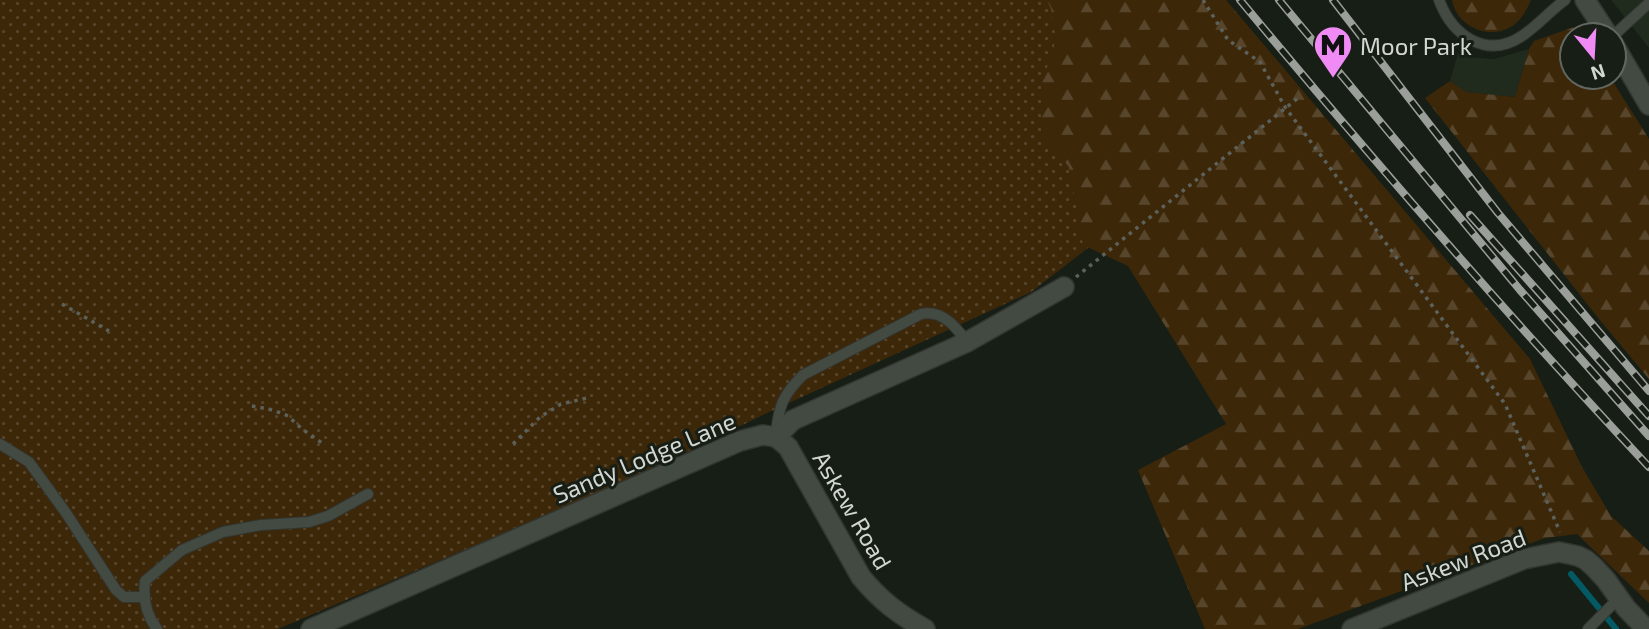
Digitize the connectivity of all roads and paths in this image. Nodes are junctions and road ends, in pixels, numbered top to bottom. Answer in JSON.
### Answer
{"nodes":[{"id":1,"x":1203,"y":0,"type":"edge"},
{"id":2,"x":1439,"y":0,"type":"edge"},
{"id":3,"x":1565,"y":0,"type":"edge"},
{"id":4,"x":1585,"y":0,"type":"edge"},
{"id":5,"x":1649,"y":3,"type":"edge"},
{"id":6,"x":1599,"y":21,"type":"edge"},
{"id":7,"x":1628,"y":22,"type":"edge"},
{"id":8,"x":1628,"y":69,"type":"edge"},
{"id":9,"x":1298,"y":98,"type":"dead end"},
{"id":10,"x":1649,"y":105,"type":"edge"},
{"id":11,"x":1285,"y":107,"type":"junction"},
{"id":12,"x":1067,"y":284,"type":"joint"},
{"id":13,"x":62,"y":304,"type":"dead end"},
{"id":14,"x":109,"y":331,"type":"dead end"},
{"id":15,"x":967,"y":342,"type":"junction"},
{"id":16,"x":587,"y":398,"type":"dead end"},
{"id":17,"x":252,"y":406,"type":"dead end"},
{"id":18,"x":776,"y":437,"type":"junction"},
{"id":19,"x":0,"y":444,"type":"edge"},
{"id":20,"x":513,"y":444,"type":"dead end"},
{"id":21,"x":325,"y":445,"type":"dead end"},
{"id":22,"x":368,"y":494,"type":"dead end"},
{"id":23,"x":1569,"y":554,"type":"junction"},
{"id":24,"x":143,"y":597,"type":"junction"},
{"id":25,"x":1619,"y":598,"type":"junction"},
{"id":26,"x":157,"y":629,"type":"edge"},
{"id":27,"x":311,"y":629,"type":"edge"},
{"id":28,"x":925,"y":629,"type":"edge"},
{"id":29,"x":1352,"y":629,"type":"edge"},
{"id":30,"x":1588,"y":629,"type":"edge"},
{"id":31,"x":1646,"y":629,"type":"edge"}],
"edges":[{"from":1,"to":11,"type":"path"},
{"from":2,"to":3,"type":"lane"},
{"from":4,"to":6,"type":"street"},
{"from":5,"to":7,"type":"lane"},
{"from":8,"to":10,"type":"street"},
{"from":9,"to":11,"type":"path"},
{"from":11,"to":12,"type":"path"},
{"from":11,"to":23,"type":"path"},
{"from":12,"to":15,"type":"street","name":"Sandy Lodge Lane"},
{"from":13,"to":14,"type":"path"},
{"from":15,"to":18,"type":"street","name":"Sandy Lodge Lane"},
{"from":15,"to":18,"type":"lane"},
{"from":16,"to":20,"type":"path"},
{"from":17,"to":21,"type":"path"},
{"from":18,"to":27,"type":"street","name":"Sandy Lodge Lane"},
{"from":18,"to":28,"type":"street","name":"Askew Road"},
{"from":19,"to":24,"type":"lane"},
{"from":22,"to":24,"type":"lane"},
{"from":23,"to":25,"type":"street"},
{"from":23,"to":29,"type":"street","name":"Askew Road"},
{"from":24,"to":26,"type":"lane"},
{"from":25,"to":30,"type":"lane"},
{"from":25,"to":31,"type":"street"}]}
